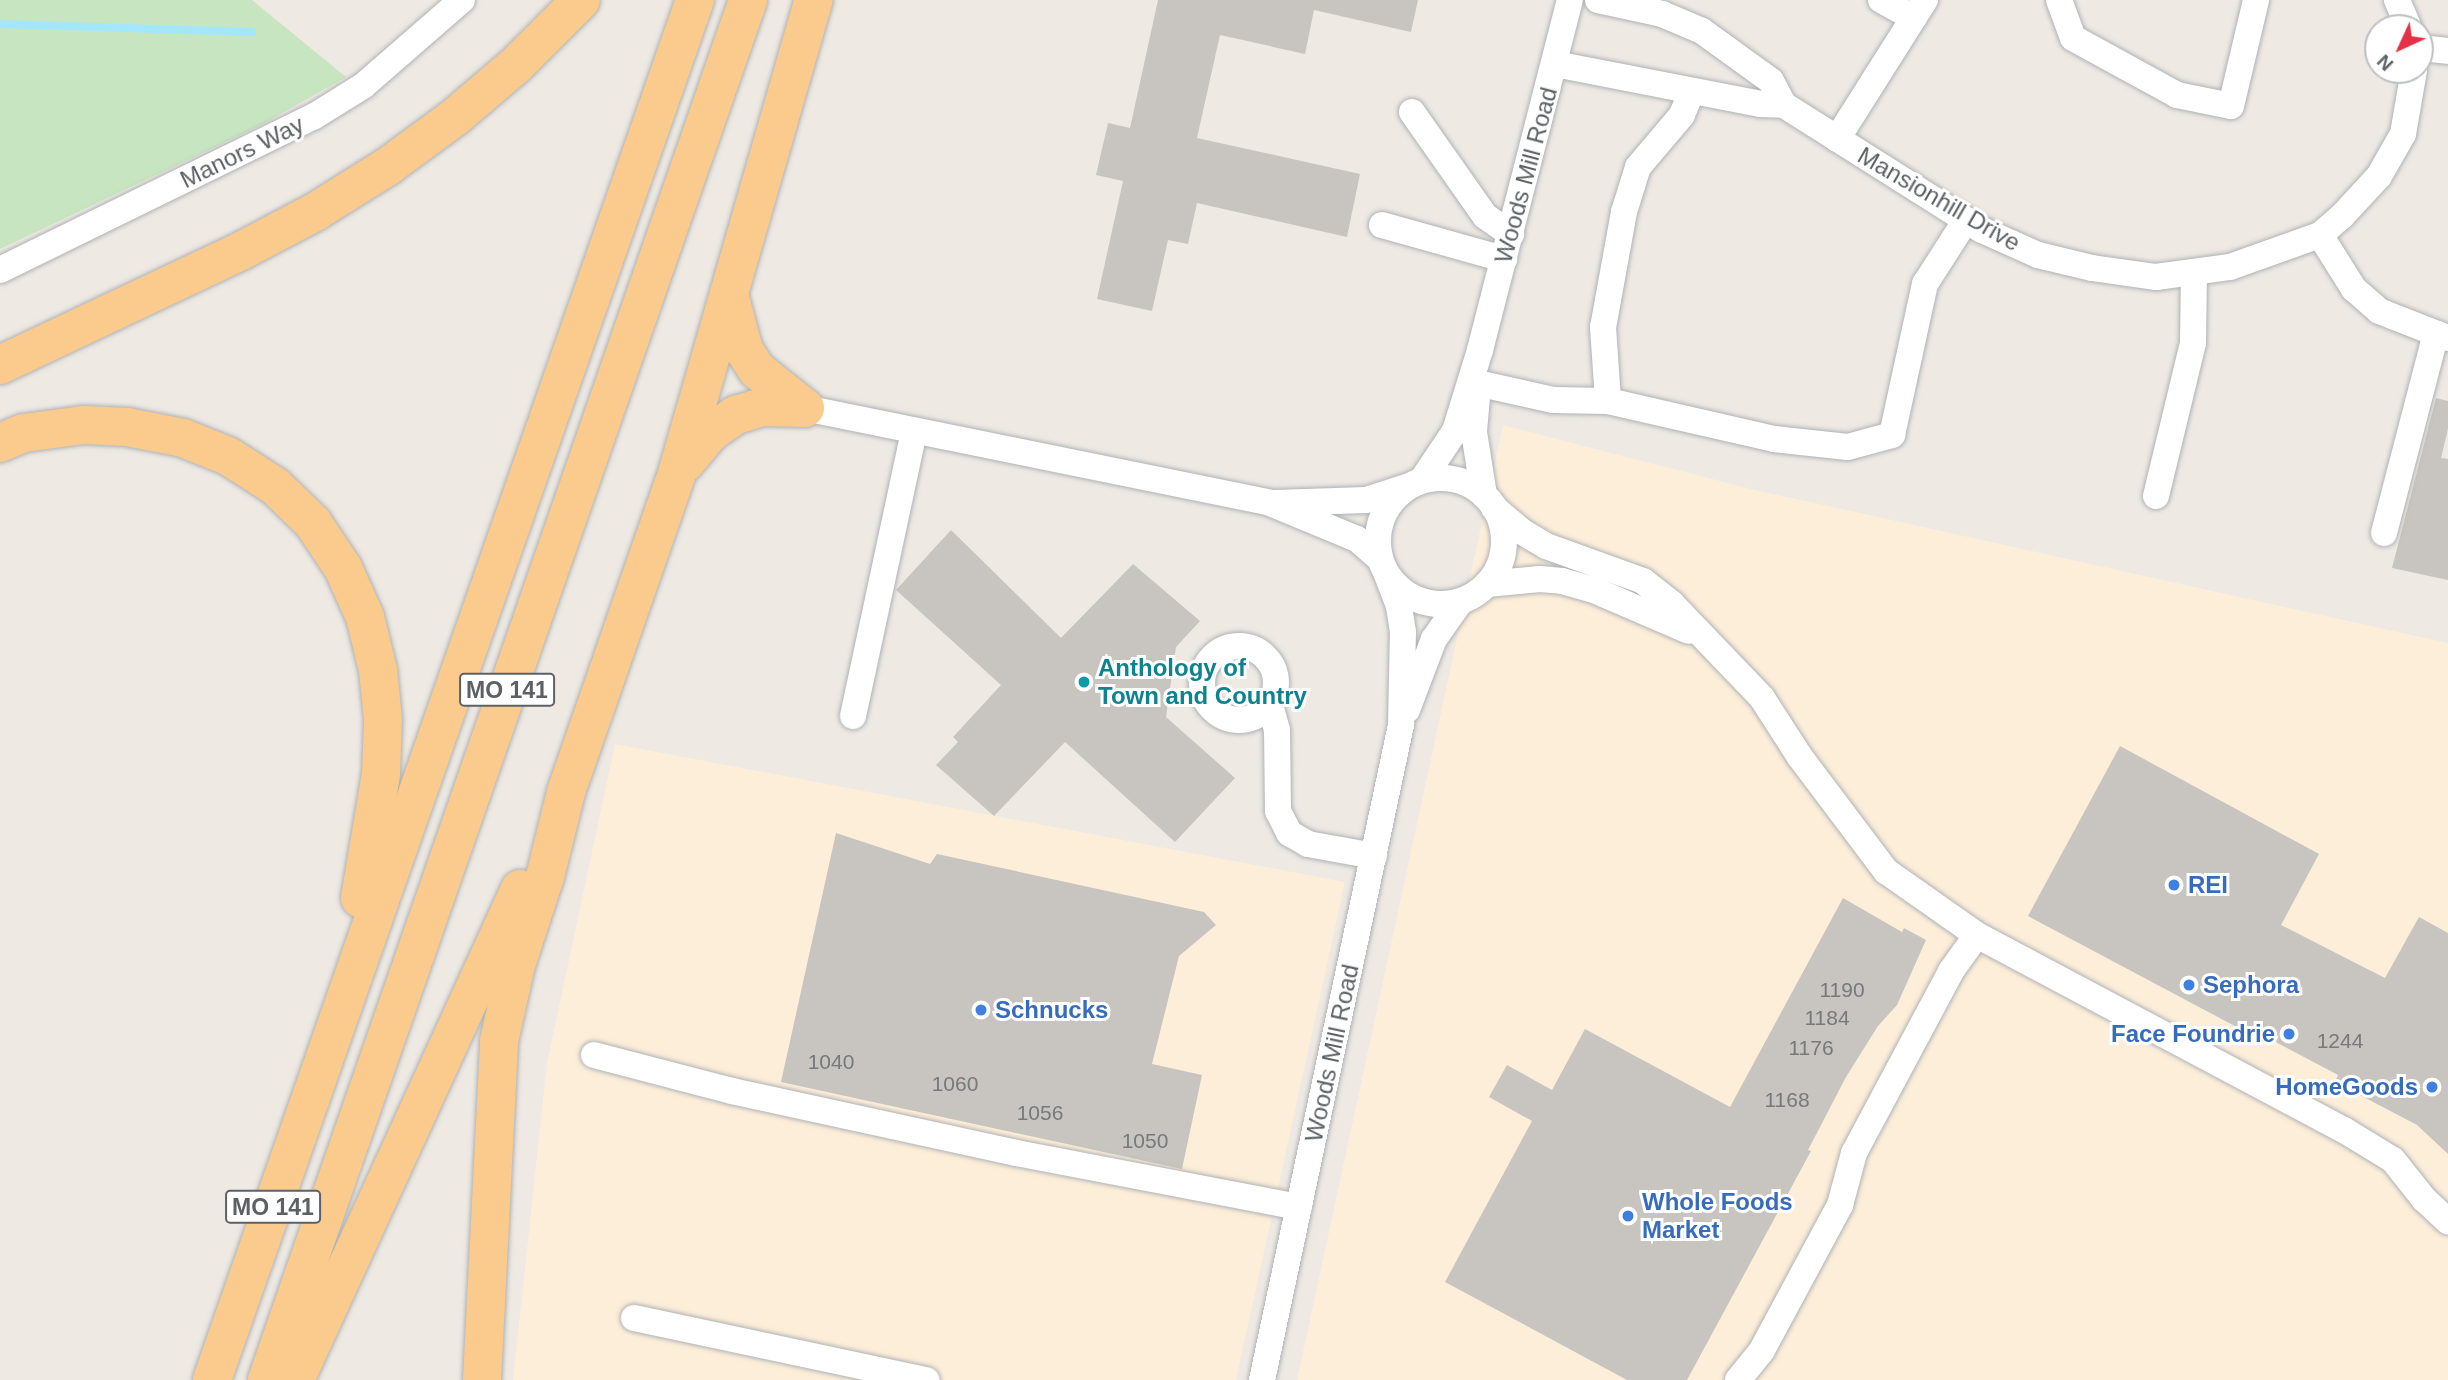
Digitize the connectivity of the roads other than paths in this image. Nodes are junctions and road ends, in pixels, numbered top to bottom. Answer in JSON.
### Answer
{"nodes":[{"id":1,"x":462,"y":0,"type":"edge"},
{"id":2,"x":581,"y":0,"type":"edge"},
{"id":3,"x":695,"y":0,"type":"edge"},
{"id":4,"x":748,"y":0,"type":"edge"},
{"id":5,"x":814,"y":0,"type":"edge"},
{"id":6,"x":1570,"y":0,"type":"edge"},
{"id":7,"x":1598,"y":0,"type":"edge"},
{"id":8,"x":1881,"y":0,"type":"edge"},
{"id":9,"x":2059,"y":0,"type":"edge"},
{"id":10,"x":2256,"y":0,"type":"edge"},
{"id":11,"x":1922,"y":5,"type":"edge"},
{"id":12,"x":1555,"y":64,"type":"junction"},
{"id":13,"x":2412,"y":84,"type":"edge"},
{"id":14,"x":1692,"y":91,"type":"junction"},
{"id":15,"x":1784,"y":105,"type":"junction"},
{"id":16,"x":1412,"y":112,"type":"dead end"},
{"id":17,"x":1837,"y":139,"type":"junction"},
{"id":18,"x":1966,"y":220,"type":"junction"},
{"id":19,"x":1382,"y":225,"type":"dead end"},
{"id":20,"x":2320,"y":235,"type":"junction"},
{"id":21,"x":1507,"y":246,"type":"junction"},
{"id":22,"x":0,"y":271,"type":"edge"},
{"id":23,"x":2194,"y":272,"type":"junction"},
{"id":24,"x":730,"y":298,"type":"junction"},
{"id":25,"x":2442,"y":336,"type":"edge"},
{"id":26,"x":1480,"y":350,"type":"junction"},
{"id":27,"x":0,"y":365,"type":"edge"},
{"id":28,"x":1478,"y":383,"type":"junction"},
{"id":29,"x":1608,"y":401,"type":"junction"},
{"id":30,"x":805,"y":408,"type":"junction"},
{"id":31,"x":914,"y":431,"type":"junction"},
{"id":32,"x":0,"y":443,"type":"edge"},
{"id":33,"x":678,"y":470,"type":"junction"},
{"id":34,"x":1415,"y":484,"type":"junction"},
{"id":35,"x":2156,"y":496,"type":"dead end"},
{"id":36,"x":1489,"y":501,"type":"junction"},
{"id":37,"x":1270,"y":503,"type":"junction"},
{"id":38,"x":2384,"y":533,"type":"dead end"},
{"id":39,"x":1384,"y":567,"type":"junction"},
{"id":40,"x":1487,"y":584,"type":"junction"},
{"id":41,"x":1460,"y":602,"type":"junction"},
{"id":42,"x":1700,"y":636,"type":"junction"},
{"id":43,"x":1270,"y":704,"type":"dead end"},
{"id":44,"x":853,"y":716,"type":"dead end"},
{"id":45,"x":1401,"y":725,"type":"junction"},
{"id":46,"x":566,"y":792,"type":"junction"},
{"id":47,"x":1374,"y":856,"type":"junction"},
{"id":48,"x":1977,"y":935,"type":"junction"},
{"id":49,"x":333,"y":1034,"type":"junction"},
{"id":50,"x":594,"y":1055,"type":"dead end"},
{"id":51,"x":1299,"y":1207,"type":"junction"},
{"id":52,"x":2448,"y":1221,"type":"edge"},
{"id":53,"x":635,"y":1318,"type":"dead end"},
{"id":54,"x":833,"y":1370,"type":"edge"},
{"id":55,"x":1261,"y":1377,"type":"edge"},
{"id":56,"x":212,"y":1380,"type":"edge"},
{"id":57,"x":267,"y":1380,"type":"edge"},
{"id":58,"x":295,"y":1380,"type":"edge"},
{"id":59,"x":482,"y":1380,"type":"edge"},
{"id":60,"x":926,"y":1380,"type":"edge"},
{"id":61,"x":1738,"y":1380,"type":"edge"}],
"edges":[{"from":1,"to":22,"type":"street","name":"Manors Way"},
{"from":2,"to":27,"type":"highway"},
{"from":3,"to":49,"type":"highway","number":"MO 141"},
{"from":4,"to":57,"type":"highway","number":"MO 141"},
{"from":5,"to":24,"type":"highway"},
{"from":6,"to":12,"type":"street","name":"Woods Mill Road"},
{"from":7,"to":15,"type":"street","name":"Mansionhill Drive"},
{"from":8,"to":11,"type":"street"},
{"from":9,"to":10,"type":"street"},
{"from":11,"to":17,"type":"street"},
{"from":12,"to":14,"type":"street","name":"Mansionhill Drive"},
{"from":12,"to":21,"type":"street","name":"Woods Mill Road"},
{"from":13,"to":20,"type":"street","name":"Mansionhill Drive"},
{"from":14,"to":15,"type":"street","name":"Mansionhill Drive"},
{"from":14,"to":29,"type":"street"},
{"from":15,"to":17,"type":"street","name":"Mansionhill Drive"},
{"from":16,"to":21,"type":"street"},
{"from":17,"to":18,"type":"street","name":"Mansionhill Drive"},
{"from":18,"to":23,"type":"street","name":"Mansionhill Drive"},
{"from":18,"to":29,"type":"street"},
{"from":19,"to":21,"type":"street"},
{"from":20,"to":23,"type":"street","name":"Mansionhill Drive"},
{"from":20,"to":25,"type":"street"},
{"from":21,"to":26,"type":"street","name":"Woods Mill Road"},
{"from":23,"to":35,"type":"street"},
{"from":24,"to":30,"type":"highway"},
{"from":24,"to":33,"type":"highway"},
{"from":25,"to":38,"type":"street"},
{"from":26,"to":28,"type":"street","name":"Woods Mill Road"},
{"from":26,"to":34,"type":"street","name":"Woods Mill Road"},
{"from":28,"to":29,"type":"street"},
{"from":28,"to":36,"type":"street","name":"Woods Mill Road"},
{"from":30,"to":31,"type":"street"},
{"from":30,"to":33,"type":"highway"},
{"from":31,"to":37,"type":"street"},
{"from":31,"to":44,"type":"street"},
{"from":32,"to":49,"type":"highway"},
{"from":33,"to":46,"type":"highway"},
{"from":34,"to":36,"type":"street"},
{"from":34,"to":37,"type":"street"},
{"from":34,"to":39,"type":"street"},
{"from":36,"to":40,"type":"street"},
{"from":36,"to":42,"type":"street"},
{"from":37,"to":39,"type":"street"},
{"from":39,"to":41,"type":"street"},
{"from":39,"to":45,"type":"street","name":"Woods Mill Road"},
{"from":40,"to":41,"type":"street"},
{"from":40,"to":42,"type":"street"},
{"from":41,"to":45,"type":"street","name":"Woods Mill Road"},
{"from":42,"to":48,"type":"street"},
{"from":43,"to":47,"type":"street"},
{"from":45,"to":47,"type":"street","name":"Woods Mill Road"},
{"from":46,"to":58,"type":"highway"},
{"from":46,"to":59,"type":"highway"},
{"from":47,"to":51,"type":"street","name":"Woods Mill Road"},
{"from":48,"to":52,"type":"street"},
{"from":48,"to":61,"type":"street"},
{"from":49,"to":56,"type":"highway","number":"MO 141"},
{"from":50,"to":51,"type":"street"},
{"from":51,"to":55,"type":"street","name":"Woods Mill Road"},
{"from":53,"to":54,"type":"street"},
{"from":54,"to":60,"type":"street"}]}
